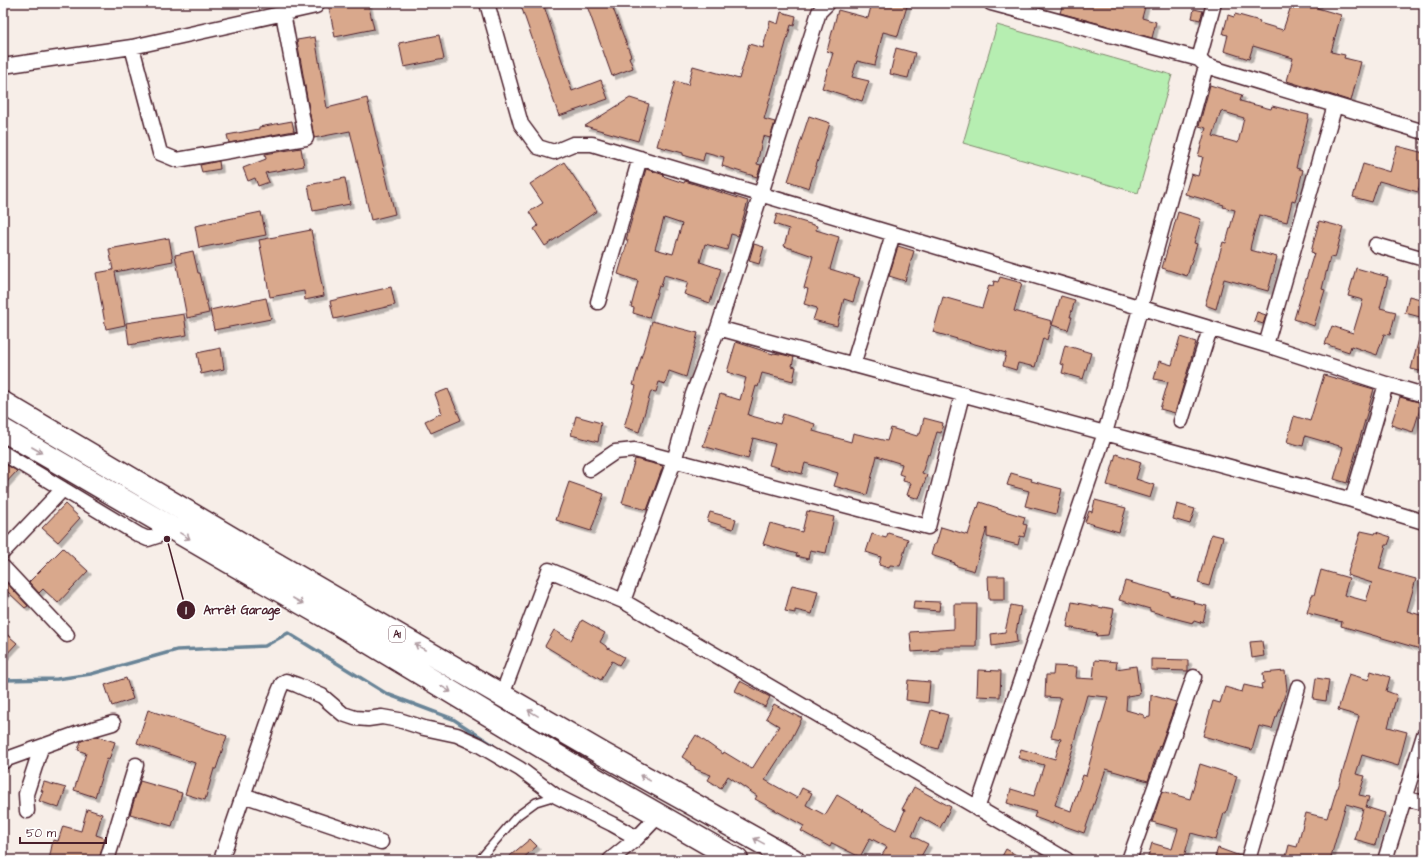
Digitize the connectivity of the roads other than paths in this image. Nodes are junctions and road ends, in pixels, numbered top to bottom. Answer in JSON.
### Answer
{"nodes":[{"id":1,"x":315,"y":3,"type":"edge"},
{"id":2,"x":487,"y":3,"type":"edge"},
{"id":3,"x":828,"y":3,"type":"edge"},
{"id":4,"x":991,"y":3,"type":"edge"},
{"id":5,"x":1214,"y":3,"type":"edge"},
{"id":6,"x":283,"y":13,"type":"junction"},
{"id":7,"x":132,"y":47,"type":"junction"},
{"id":8,"x":1203,"y":62,"type":"junction"},
{"id":9,"x":3,"y":66,"type":"edge"},
{"id":10,"x":1335,"y":105,"type":"junction"},
{"id":11,"x":1424,"y":132,"type":"edge"},
{"id":12,"x":640,"y":158,"type":"junction"},
{"id":13,"x":761,"y":194,"type":"junction"},
{"id":14,"x":893,"y":234,"type":"junction"},
{"id":15,"x":1376,"y":245,"type":"dead end"},
{"id":16,"x":1424,"y":259,"type":"edge"},
{"id":17,"x":598,"y":302,"type":"dead end"},
{"id":18,"x":1140,"y":309,"type":"junction"},
{"id":19,"x":718,"y":328,"type":"junction"},
{"id":20,"x":1210,"y":329,"type":"junction"},
{"id":21,"x":1266,"y":345,"type":"junction"},
{"id":22,"x":853,"y":365,"type":"junction"},
{"id":23,"x":1386,"y":384,"type":"junction"},
{"id":24,"x":962,"y":395,"type":"junction"},
{"id":25,"x":1424,"y":395,"type":"edge"},
{"id":26,"x":3,"y":403,"type":"edge"},
{"id":27,"x":1182,"y":421,"type":"dead end"},
{"id":28,"x":3,"y":430,"type":"edge"},
{"id":29,"x":1105,"y":433,"type":"junction"},
{"id":30,"x":3,"y":452,"type":"edge"},
{"id":31,"x":674,"y":461,"type":"junction"},
{"id":32,"x":590,"y":469,"type":"dead end"},
{"id":33,"x":63,"y":489,"type":"junction"},
{"id":34,"x":1352,"y":500,"type":"junction"},
{"id":35,"x":1424,"y":522,"type":"edge"},
{"id":36,"x":165,"y":524,"type":"junction"},
{"id":37,"x":3,"y":552,"type":"edge"},
{"id":38,"x":3,"y":567,"type":"edge"},
{"id":39,"x":623,"y":601,"type":"junction"},
{"id":40,"x":66,"y":635,"type":"dead end"},
{"id":41,"x":1194,"y":677,"type":"dead end"},
{"id":42,"x":1298,"y":687,"type":"dead end"},
{"id":43,"x":502,"y":695,"type":"junction"},
{"id":44,"x":113,"y":723,"type":"dead end"},
{"id":45,"x":1424,"y":735,"type":"edge"},
{"id":46,"x":41,"y":748,"type":"junction"},
{"id":47,"x":3,"y":762,"type":"edge"},
{"id":48,"x":136,"y":765,"type":"dead end"},
{"id":49,"x":243,"y":795,"type":"junction"},
{"id":50,"x":556,"y":796,"type":"junction"},
{"id":51,"x":1404,"y":798,"type":"junction"},
{"id":52,"x":1424,"y":804,"type":"edge"},
{"id":53,"x":977,"y":809,"type":"junction"},
{"id":54,"x":26,"y":810,"type":"dead end"},
{"id":55,"x":659,"y":815,"type":"junction"},
{"id":56,"x":637,"y":838,"type":"junction"},
{"id":57,"x":381,"y":842,"type":"dead end"},
{"id":58,"x":107,"y":860,"type":"edge"},
{"id":59,"x":222,"y":860,"type":"edge"},
{"id":60,"x":479,"y":860,"type":"edge"},
{"id":61,"x":610,"y":860,"type":"edge"},
{"id":62,"x":738,"y":860,"type":"edge"},
{"id":63,"x":793,"y":860,"type":"edge"},
{"id":64,"x":1067,"y":860,"type":"edge"},
{"id":65,"x":1129,"y":860,"type":"edge"},
{"id":66,"x":1248,"y":860,"type":"edge"},
{"id":67,"x":1385,"y":860,"type":"edge"}],
"edges":[{"from":1,"to":6,"type":"street"},
{"from":2,"to":12,"type":"street"},
{"from":3,"to":13,"type":"street"},
{"from":4,"to":8,"type":"street"},
{"from":5,"to":8,"type":"street"},
{"from":6,"to":7,"type":"street"},
{"from":6,"to":7,"type":"street"},
{"from":7,"to":9,"type":"street"},
{"from":8,"to":10,"type":"street"},
{"from":8,"to":18,"type":"street"},
{"from":10,"to":11,"type":"street"},
{"from":10,"to":21,"type":"street"},
{"from":12,"to":13,"type":"street"},
{"from":12,"to":17,"type":"street"},
{"from":13,"to":14,"type":"street"},
{"from":13,"to":19,"type":"street"},
{"from":14,"to":18,"type":"street"},
{"from":14,"to":22,"type":"street"},
{"from":15,"to":16,"type":"street"},
{"from":18,"to":20,"type":"street"},
{"from":18,"to":29,"type":"street"},
{"from":19,"to":22,"type":"street"},
{"from":19,"to":31,"type":"street"},
{"from":20,"to":21,"type":"street"},
{"from":20,"to":27,"type":"street"},
{"from":21,"to":23,"type":"street"},
{"from":22,"to":24,"type":"street"},
{"from":23,"to":25,"type":"street"},
{"from":23,"to":34,"type":"street"},
{"from":24,"to":29,"type":"street"},
{"from":24,"to":31,"type":"street"},
{"from":43,"to":26,"type":"main road","number":"A1","one_way":true},
{"from":28,"to":36,"type":"main road","number":"A1","one_way":true},
{"from":29,"to":34,"type":"street"},
{"from":29,"to":53,"type":"street"},
{"from":30,"to":33,"type":"street"},
{"from":31,"to":32,"type":"street"},
{"from":31,"to":39,"type":"street"},
{"from":33,"to":36,"type":"street"},
{"from":33,"to":37,"type":"street"},
{"from":34,"to":35,"type":"street"},
{"from":36,"to":55,"type":"main road","number":"A1","one_way":true},
{"from":38,"to":40,"type":"street"},
{"from":39,"to":43,"type":"street"},
{"from":39,"to":53,"type":"street"},
{"from":41,"to":65,"type":"street"},
{"from":42,"to":66,"type":"street"},
{"from":63,"to":43,"type":"main road","number":"A1","one_way":true},
{"from":44,"to":46,"type":"street"},
{"from":45,"to":51,"type":"street"},
{"from":46,"to":47,"type":"street"},
{"from":46,"to":54,"type":"street"},
{"from":48,"to":58,"type":"street"},
{"from":49,"to":50,"type":"street"},
{"from":49,"to":57,"type":"street"},
{"from":49,"to":59,"type":"street"},
{"from":50,"to":56,"type":"street"},
{"from":50,"to":60,"type":"lane"},
{"from":51,"to":52,"type":"street"},
{"from":51,"to":67,"type":"street"},
{"from":53,"to":64,"type":"street"},
{"from":55,"to":56,"type":"street"},
{"from":55,"to":62,"type":"main road","number":"A1"},
{"from":56,"to":61,"type":"street"}]}
